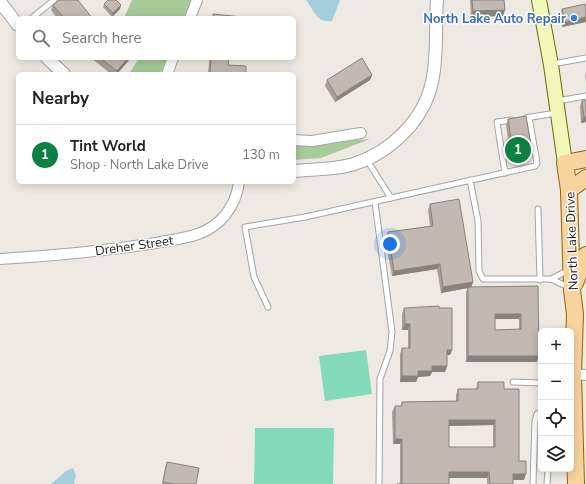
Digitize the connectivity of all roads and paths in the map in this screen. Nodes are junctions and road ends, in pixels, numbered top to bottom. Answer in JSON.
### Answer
{"nodes":[{"id":1,"x":54,"y":0,"type":"edge"},
{"id":2,"x":197,"y":0,"type":"edge"},
{"id":3,"x":437,"y":0,"type":"edge"},
{"id":4,"x":539,"y":0,"type":"edge"},
{"id":5,"x":0,"y":2,"type":"edge"},
{"id":6,"x":34,"y":16,"type":"edge"},
{"id":7,"x":191,"y":16,"type":"edge"},
{"id":8,"x":16,"y":22,"type":"edge"},
{"id":9,"x":586,"y":58,"type":"edge"},
{"id":10,"x":49,"y":60,"type":"edge"},
{"id":11,"x":172,"y":60,"type":"edge"},
{"id":12,"x":551,"y":65,"type":"junction"},
{"id":13,"x":62,"y":72,"type":"edge"},
{"id":14,"x":168,"y":72,"type":"edge"},
{"id":15,"x":586,"y":96,"type":"edge"},
{"id":16,"x":557,"y":107,"type":"junction"},
{"id":17,"x":530,"y":117,"type":"junction"},
{"id":18,"x":361,"y":133,"type":"dead end"},
{"id":19,"x":296,"y":140,"type":"edge"},
{"id":20,"x":367,"y":159,"type":"junction"},
{"id":21,"x":586,"y":160,"type":"edge"},
{"id":22,"x":565,"y":163,"type":"junction"},
{"id":23,"x":296,"y":171,"type":"edge"},
{"id":24,"x":505,"y":173,"type":"junction"},
{"id":25,"x":586,"y":178,"type":"edge"},
{"id":26,"x":470,"y":180,"type":"junction"},
{"id":27,"x":239,"y":184,"type":"edge"},
{"id":28,"x":586,"y":187,"type":"edge"},
{"id":29,"x":569,"y":190,"type":"junction"},
{"id":30,"x":391,"y":198,"type":"junction"},
{"id":31,"x":375,"y":202,"type":"junction"},
{"id":32,"x":538,"y":209,"type":"dead end"},
{"id":33,"x":586,"y":255,"type":"edge"},
{"id":34,"x":0,"y":259,"type":"edge"},
{"id":35,"x":551,"y":279,"type":"junction"},
{"id":36,"x":540,"y":280,"type":"junction"},
{"id":37,"x":572,"y":282,"type":"junction"},
{"id":38,"x":268,"y":306,"type":"dead end"},
{"id":39,"x":576,"y":379,"type":"edge"},
{"id":40,"x":514,"y":382,"type":"dead end"},
{"id":41,"x":538,"y":383,"type":"edge"},
{"id":42,"x":538,"y":414,"type":"edge"},
{"id":43,"x":548,"y":472,"type":"edge"},
{"id":44,"x":379,"y":484,"type":"edge"},
{"id":45,"x":533,"y":484,"type":"edge"},
{"id":46,"x":547,"y":484,"type":"edge"},
{"id":47,"x":576,"y":484,"type":"edge"}],
"edges":[{"from":1,"to":6,"type":"lane"},
{"from":2,"to":7,"type":"street"},
{"from":3,"to":20,"type":"street"},
{"from":4,"to":12,"type":"main road","name":"North Lake Drive"},
{"from":5,"to":8,"type":"street"},
{"from":9,"to":12,"type":"lane"},
{"from":10,"to":13,"type":"street"},
{"from":11,"to":14,"type":"street"},
{"from":12,"to":16,"type":"main road","name":"North Lake Drive"},
{"from":15,"to":16,"type":"lane"},
{"from":16,"to":17,"type":"lane"},
{"from":16,"to":22,"type":"main road","name":"North Lake Drive"},
{"from":17,"to":24,"type":"lane"},
{"from":17,"to":24,"type":"lane"},
{"from":18,"to":19,"type":"street"},
{"from":20,"to":23,"type":"street"},
{"from":20,"to":30,"type":"lane"},
{"from":21,"to":22,"type":"main road"},
{"from":22,"to":29,"type":"main road","name":"North Lake Drive"},
{"from":24,"to":26,"type":"lane"},
{"from":25,"to":29,"type":"main road"},
{"from":26,"to":30,"type":"lane"},
{"from":26,"to":36,"type":"lane"},
{"from":27,"to":34,"type":"street","name":"Dreher Street"},
{"from":28,"to":29,"type":"main road"},
{"from":29,"to":37,"type":"main road","name":"North Lake Drive"},
{"from":30,"to":31,"type":"lane"},
{"from":31,"to":38,"type":"lane"},
{"from":31,"to":44,"type":"lane"},
{"from":32,"to":36,"type":"lane"},
{"from":33,"to":37,"type":"main road"},
{"from":35,"to":36,"type":"lane"},
{"from":35,"to":37,"type":"lane"},
{"from":35,"to":37,"type":"lane"},
{"from":37,"to":39,"type":"main road","name":"North Lake Drive"},
{"from":39,"to":47,"type":"main road","name":"North Lake Drive"},
{"from":40,"to":41,"type":"lane"},
{"from":42,"to":45,"type":"lane"},
{"from":43,"to":46,"type":"lane"}]}
